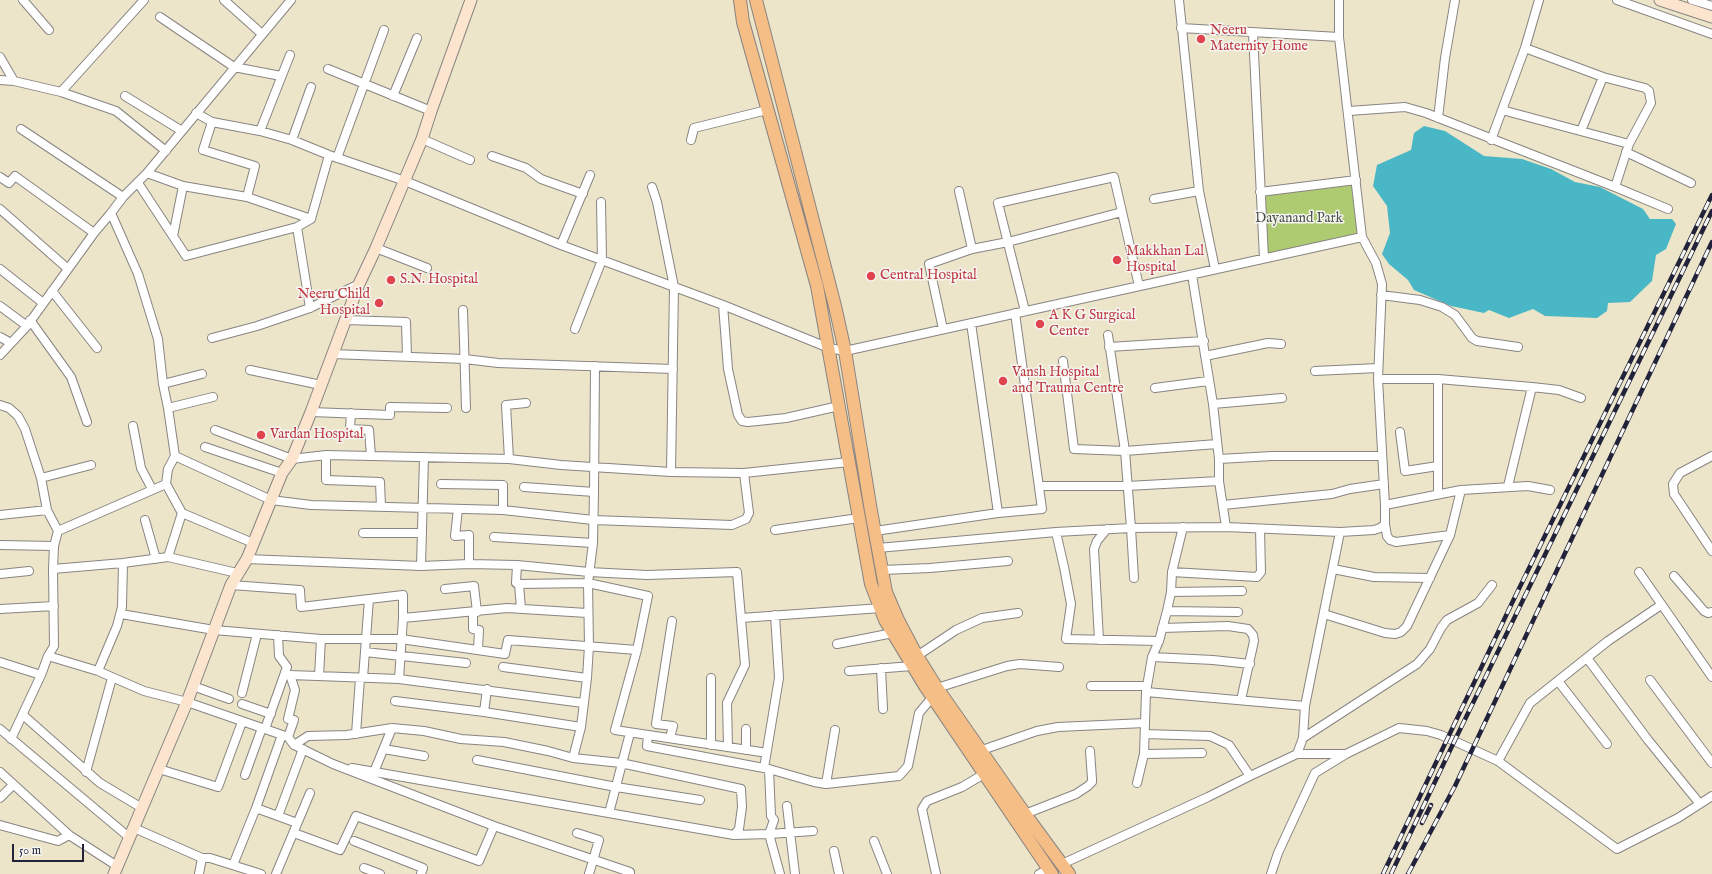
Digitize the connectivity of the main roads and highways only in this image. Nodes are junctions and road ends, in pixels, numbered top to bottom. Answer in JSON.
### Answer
{"nodes":[{"id":1,"x":740,"y":0,"type":"edge"},
{"id":2,"x":756,"y":0,"type":"edge"},
{"id":3,"x":915,"y":661,"type":"junction"},
{"id":4,"x":935,"y":693,"type":"junction"},
{"id":5,"x":1066,"y":869,"type":"edge"},
{"id":6,"x":1047,"y":872,"type":"edge"}],
"edges":[{"from":1,"to":3,"type":"main road"},
{"from":2,"to":3,"type":"main road"},
{"from":3,"to":4,"type":"main road"},
{"from":4,"to":5,"type":"main road"},
{"from":4,"to":6,"type":"main road"}]}
